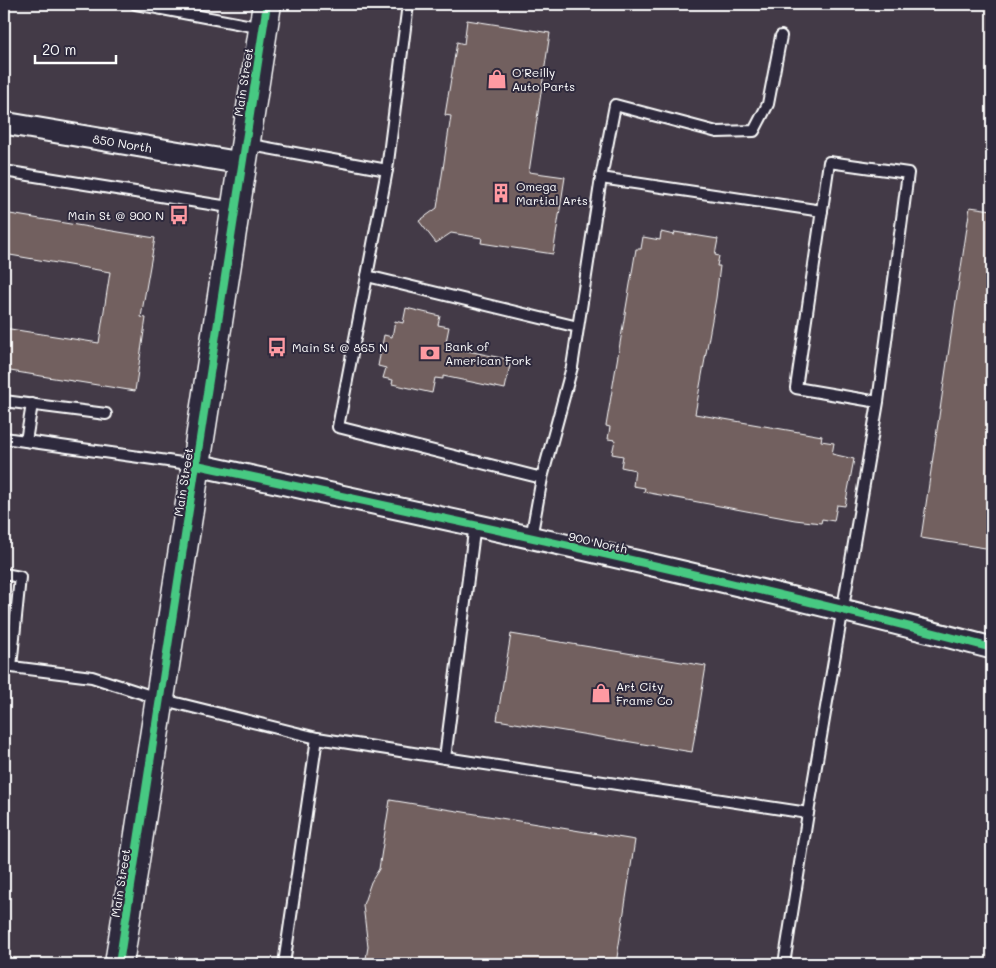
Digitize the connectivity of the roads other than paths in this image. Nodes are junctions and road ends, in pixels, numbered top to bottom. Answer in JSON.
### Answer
{"nodes":[{"id":1,"x":136,"y":4,"type":"edge"},
{"id":2,"x":408,"y":4,"type":"edge"},
{"id":3,"x":265,"y":16,"type":"edge"},
{"id":4,"x":781,"y":36,"type":"dead end"},
{"id":5,"x":4,"y":123,"type":"edge"},
{"id":6,"x":243,"y":153,"type":"junction"},
{"id":7,"x":388,"y":170,"type":"junction"},
{"id":8,"x":4,"y":171,"type":"edge"},
{"id":9,"x":601,"y":178,"type":"junction"},
{"id":10,"x":234,"y":208,"type":"junction"},
{"id":11,"x":822,"y":211,"type":"junction"},
{"id":12,"x":367,"y":276,"type":"junction"},
{"id":13,"x":578,"y":327,"type":"junction"},
{"id":14,"x":4,"y":401,"type":"edge"},
{"id":15,"x":878,"y":402,"type":"junction"},
{"id":16,"x":32,"y":404,"type":"junction"},
{"id":17,"x":106,"y":414,"type":"dead end"},
{"id":18,"x":4,"y":438,"type":"edge"},
{"id":19,"x":26,"y":441,"type":"junction"},
{"id":20,"x":197,"y":465,"type":"junction"},
{"id":21,"x":542,"y":478,"type":"junction"},
{"id":22,"x":475,"y":524,"type":"junction"},
{"id":23,"x":531,"y":538,"type":"junction"},
{"id":24,"x":4,"y":574,"type":"edge"},
{"id":25,"x":842,"y":608,"type":"junction"},
{"id":26,"x":992,"y":648,"type":"edge"},
{"id":27,"x":7,"y":666,"type":"edge"},
{"id":28,"x":160,"y":699,"type":"junction"},
{"id":29,"x":317,"y":738,"type":"junction"},
{"id":30,"x":445,"y":758,"type":"junction"},
{"id":31,"x":808,"y":812,"type":"junction"},
{"id":32,"x":119,"y":964,"type":"edge"},
{"id":33,"x":284,"y":964,"type":"edge"},
{"id":34,"x":784,"y":964,"type":"edge"}],
"edges":[{"from":1,"to":3,"type":"lane"},
{"from":2,"to":7,"type":"lane"},
{"from":3,"to":6,"type":"main road","name":"Main Street"},
{"from":4,"to":9,"type":"lane"},
{"from":5,"to":6,"type":"street","name":"850 North"},
{"from":6,"to":7,"type":"lane"},
{"from":6,"to":10,"type":"main road","name":"Main Street"},
{"from":7,"to":12,"type":"lane"},
{"from":8,"to":10,"type":"lane"},
{"from":9,"to":11,"type":"lane"},
{"from":9,"to":13,"type":"lane"},
{"from":10,"to":20,"type":"main road","name":"Main Street"},
{"from":11,"to":15,"type":"lane"},
{"from":11,"to":15,"type":"lane"},
{"from":12,"to":13,"type":"lane"},
{"from":12,"to":21,"type":"lane"},
{"from":13,"to":21,"type":"lane"},
{"from":14,"to":16,"type":"lane"},
{"from":15,"to":25,"type":"lane"},
{"from":16,"to":17,"type":"lane"},
{"from":16,"to":19,"type":"lane"},
{"from":18,"to":19,"type":"lane"},
{"from":19,"to":20,"type":"lane"},
{"from":20,"to":22,"type":"street","name":"900 North"},
{"from":20,"to":28,"type":"main road","name":"Main Street"},
{"from":21,"to":23,"type":"lane"},
{"from":22,"to":23,"type":"street","name":"900 North"},
{"from":22,"to":30,"type":"lane"},
{"from":23,"to":25,"type":"street","name":"900 North"},
{"from":24,"to":27,"type":"lane"},
{"from":25,"to":26,"type":"street","name":"900 North"},
{"from":25,"to":31,"type":"lane"},
{"from":27,"to":28,"type":"lane"},
{"from":28,"to":29,"type":"lane"},
{"from":28,"to":32,"type":"main road","name":"Main Street"},
{"from":29,"to":30,"type":"lane"},
{"from":29,"to":33,"type":"lane"},
{"from":30,"to":31,"type":"lane"},
{"from":31,"to":34,"type":"lane"}]}
